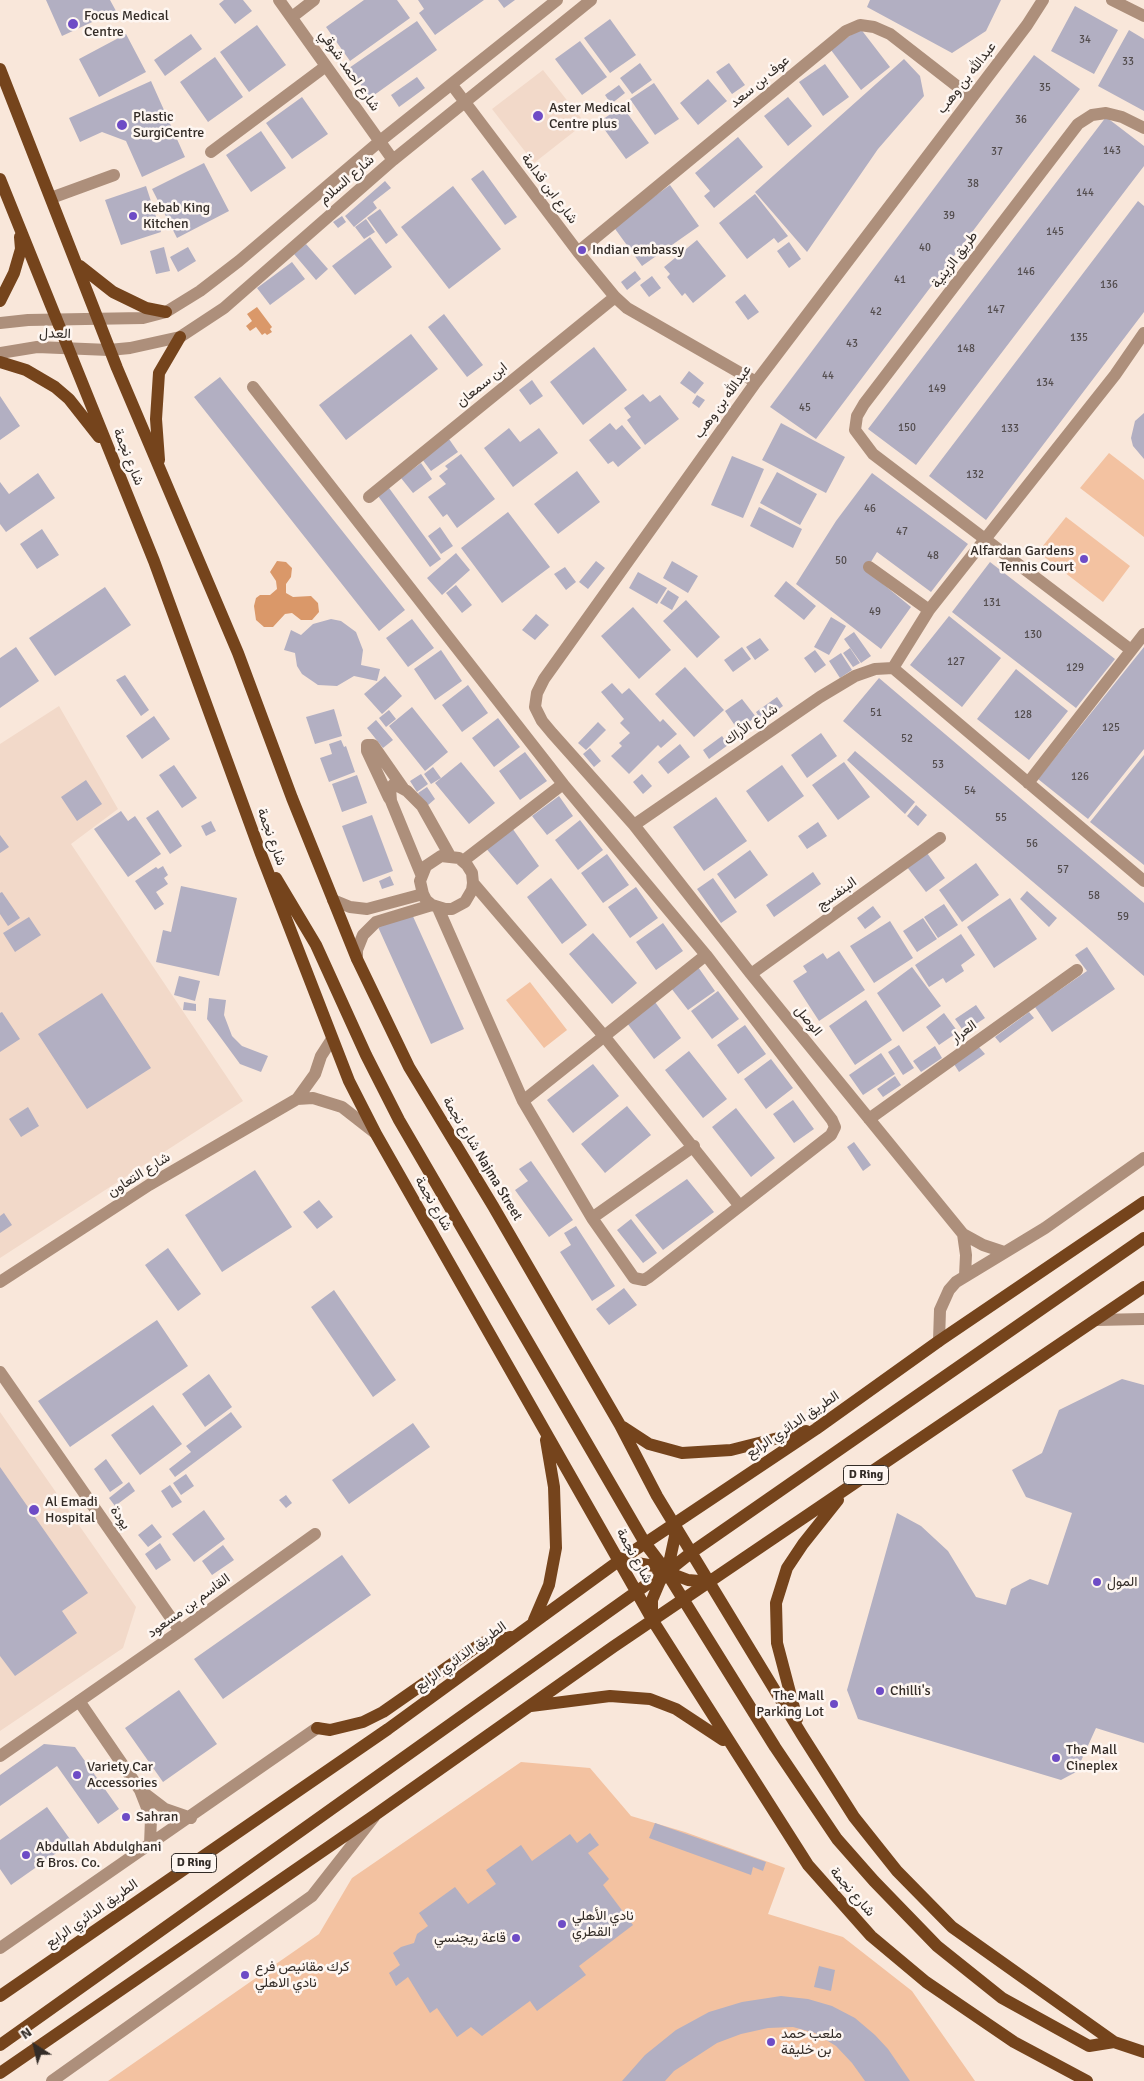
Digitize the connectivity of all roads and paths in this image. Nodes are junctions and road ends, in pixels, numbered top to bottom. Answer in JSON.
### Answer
{"nodes":[{"id":1,"x":280,"y":0,"type":"edge"},
{"id":2,"x":314,"y":0,"type":"edge"},
{"id":3,"x":557,"y":0,"type":"edge"},
{"id":4,"x":591,"y":0,"type":"edge"},
{"id":5,"x":1043,"y":0,"type":"edge"},
{"id":6,"x":1112,"y":0,"type":"edge"},
{"id":7,"x":1144,"y":16,"type":"edge"},
{"id":8,"x":292,"y":18,"type":"junction"},
{"id":9,"x":326,"y":66,"type":"junction"},
{"id":10,"x":0,"y":69,"type":"edge"},
{"id":11,"x":452,"y":85,"type":"junction"},
{"id":12,"x":971,"y":97,"type":"junction"},
{"id":13,"x":465,"y":103,"type":"junction"},
{"id":14,"x":1144,"y":128,"type":"edge"},
{"id":15,"x":380,"y":141,"type":"junction"},
{"id":16,"x":211,"y":152,"type":"dead end"},
{"id":17,"x":393,"y":160,"type":"junction"},
{"id":18,"x":114,"y":175,"type":"dead end"},
{"id":19,"x":0,"y":179,"type":"edge"},
{"id":20,"x":51,"y":198,"type":"junction"},
{"id":21,"x":19,"y":227,"type":"junction"},
{"id":22,"x":578,"y":252,"type":"junction"},
{"id":23,"x":76,"y":262,"type":"junction"},
{"id":24,"x":615,"y":297,"type":"junction"},
{"id":25,"x":0,"y":301,"type":"edge"},
{"id":26,"x":166,"y":312,"type":"junction"},
{"id":27,"x":99,"y":320,"type":"junction"},
{"id":28,"x":56,"y":321,"type":"junction"},
{"id":29,"x":0,"y":323,"type":"edge"},
{"id":30,"x":1144,"y":333,"type":"edge"},
{"id":31,"x":180,"y":337,"type":"junction"},
{"id":32,"x":68,"y":349,"type":"junction"},
{"id":33,"x":109,"y":350,"type":"junction"},
{"id":34,"x":0,"y":353,"type":"edge"},
{"id":35,"x":0,"y":362,"type":"edge"},
{"id":36,"x":756,"y":382,"type":"junction"},
{"id":37,"x":253,"y":387,"type":"dead end"},
{"id":38,"x":109,"y":450,"type":"junction"},
{"id":39,"x":160,"y":472,"type":"junction"},
{"id":40,"x":369,"y":497,"type":"dead end"},
{"id":41,"x":985,"y":539,"type":"junction"},
{"id":42,"x":869,"y":567,"type":"dead end"},
{"id":43,"x":929,"y":610,"type":"junction"},
{"id":44,"x":1144,"y":634,"type":"edge"},
{"id":45,"x":1131,"y":650,"type":"junction"},
{"id":46,"x":893,"y":668,"type":"junction"},
{"id":47,"x":1028,"y":782,"type":"junction"},
{"id":48,"x":563,"y":784,"type":"junction"},
{"id":49,"x":403,"y":788,"type":"junction"},
{"id":50,"x":391,"y":801,"type":"junction"},
{"id":51,"x":634,"y":825,"type":"junction"},
{"id":52,"x":940,"y":838,"type":"dead end"},
{"id":53,"x":261,"y":854,"type":"junction"},
{"id":54,"x":450,"y":856,"type":"junction"},
{"id":55,"x":463,"y":861,"type":"junction"},
{"id":56,"x":421,"y":874,"type":"junction"},
{"id":57,"x":1144,"y":881,"type":"edge"},
{"id":58,"x":474,"y":883,"type":"junction"},
{"id":59,"x":422,"y":894,"type":"junction"},
{"id":60,"x":333,"y":900,"type":"junction"},
{"id":61,"x":435,"y":906,"type":"junction"},
{"id":62,"x":706,"y":955,"type":"junction"},
{"id":63,"x":357,"y":959,"type":"junction"},
{"id":64,"x":1077,"y":970,"type":"dead end"},
{"id":65,"x":751,"y":974,"type":"junction"},
{"id":66,"x":604,"y":1036,"type":"junction"},
{"id":67,"x":332,"y":1039,"type":"junction"},
{"id":68,"x":297,"y":1099,"type":"junction"},
{"id":69,"x":523,"y":1101,"type":"junction"},
{"id":70,"x":869,"y":1119,"type":"junction"},
{"id":71,"x":376,"y":1134,"type":"junction"},
{"id":72,"x":694,"y":1146,"type":"junction"},
{"id":73,"x":1144,"y":1158,"type":"edge"},
{"id":74,"x":1144,"y":1202,"type":"edge"},
{"id":75,"x":739,"y":1205,"type":"junction"},
{"id":76,"x":592,"y":1218,"type":"junction"},
{"id":77,"x":963,"y":1234,"type":"junction"},
{"id":78,"x":1144,"y":1238,"type":"edge"},
{"id":79,"x":1004,"y":1252,"type":"junction"},
{"id":80,"x":965,"y":1276,"type":"junction"},
{"id":81,"x":0,"y":1282,"type":"edge"},
{"id":82,"x":1144,"y":1287,"type":"edge"},
{"id":83,"x":1144,"y":1319,"type":"edge"},
{"id":84,"x":1096,"y":1320,"type":"junction"},
{"id":85,"x":939,"y":1341,"type":"junction"},
{"id":86,"x":0,"y":1372,"type":"edge"},
{"id":87,"x":620,"y":1425,"type":"junction"},
{"id":88,"x":816,"y":1429,"type":"junction"},
{"id":89,"x":544,"y":1430,"type":"junction"},
{"id":90,"x":846,"y":1489,"type":"junction"},
{"id":91,"x":674,"y":1524,"type":"junction"},
{"id":92,"x":315,"y":1534,"type":"dead end"},
{"id":93,"x":645,"y":1543,"type":"junction"},
{"id":94,"x":692,"y":1552,"type":"junction"},
{"id":95,"x":620,"y":1560,"type":"junction"},
{"id":96,"x":665,"y":1571,"type":"junction"},
{"id":97,"x":710,"y":1582,"type":"junction"},
{"id":98,"x":637,"y":1592,"type":"junction"},
{"id":99,"x":685,"y":1599,"type":"junction"},
{"id":100,"x":653,"y":1621,"type":"junction"},
{"id":101,"x":533,"y":1622,"type":"junction"},
{"id":102,"x":180,"y":1631,"type":"junction"},
{"id":103,"x":514,"y":1637,"type":"junction"},
{"id":104,"x":79,"y":1701,"type":"junction"},
{"id":105,"x":528,"y":1706,"type":"junction"},
{"id":106,"x":317,"y":1728,"type":"joint"},
{"id":107,"x":802,"y":1735,"type":"junction"},
{"id":108,"x":731,"y":1746,"type":"junction"},
{"id":109,"x":0,"y":1756,"type":"edge"},
{"id":110,"x":140,"y":1790,"type":"junction"},
{"id":111,"x":375,"y":1816,"type":"junction"},
{"id":112,"x":191,"y":1818,"type":"junction"},
{"id":113,"x":150,"y":1846,"type":"junction"},
{"id":114,"x":0,"y":1948,"type":"edge"},
{"id":115,"x":0,"y":1996,"type":"edge"},
{"id":116,"x":1114,"y":2042,"type":"junction"},
{"id":117,"x":0,"y":2045,"type":"edge"},
{"id":118,"x":1144,"y":2052,"type":"edge"},
{"id":119,"x":0,"y":2073,"type":"edge"},
{"id":120,"x":52,"y":2081,"type":"edge"},
{"id":121,"x":1087,"y":2081,"type":"edge"}],
"edges":[{"from":1,"to":8,"type":"street","name":"شارع احمد شوقي"},
{"from":2,"to":8,"type":"street"},
{"from":3,"to":11,"type":"street","name":"شارع السلام"},
{"from":4,"to":13,"type":"street","name":"شارع السلام"},
{"from":5,"to":12,"type":"street","name":"عبدالله بن وهب"},
{"from":6,"to":7,"type":"street"},
{"from":8,"to":9,"type":"street","name":"شارع احمد شوقي"},
{"from":9,"to":15,"type":"street","name":"شارع احمد شوقي"},
{"from":9,"to":16,"type":"street"},
{"from":10,"to":20,"type":"main road","name":"شارع نجمة"},
{"from":11,"to":13,"type":"street","name":"شارع ابن قدامة"},
{"from":11,"to":15,"type":"street","name":"شارع السلام"},
{"from":12,"to":22,"type":"street","name":"عوف بن سعد"},
{"from":12,"to":36,"type":"street","name":"عبدالله بن وهب"},
{"from":13,"to":17,"type":"street","name":"شارع السلام"},
{"from":13,"to":22,"type":"street","name":"شارع ابن قدامة"},
{"from":14,"to":41,"type":"street","name":"طريق الزينية"},
{"from":15,"to":17,"type":"street","name":"شارع احمد شوقي"},
{"from":15,"to":26,"type":"street","name":"شارع السلام"},
{"from":17,"to":31,"type":"street","name":"شارع السلام"},
{"from":18,"to":20,"type":"street"},
{"from":19,"to":21,"type":"main road","name":"شارع نجمة"},
{"from":20,"to":23,"type":"main road","name":"شارع نجمة"},
{"from":21,"to":25,"type":"main road"},
{"from":21,"to":28,"type":"main road","name":"شارع نجمة"},
{"from":22,"to":24,"type":"street","name":"شارع ابن قدامة"},
{"from":23,"to":26,"type":"main road"},
{"from":23,"to":27,"type":"main road","name":"شارع نجمة"},
{"from":24,"to":36,"type":"street","name":"شارع ابن قدامة"},
{"from":24,"to":40,"type":"street","name":"ابن سمعان"},
{"from":26,"to":27,"type":"street","name":"شارع السلام"},
{"from":27,"to":28,"type":"street","name":"العدل"},
{"from":27,"to":33,"type":"main road","name":"شارع نجمة"},
{"from":28,"to":29,"type":"street","name":"العدل"},
{"from":28,"to":32,"type":"main road","name":"شارع نجمة"},
{"from":30,"to":41,"type":"street"},
{"from":31,"to":33,"type":"street","name":"شارع السلام"},
{"from":31,"to":39,"type":"main road"},
{"from":32,"to":33,"type":"street","name":"العدل"},
{"from":32,"to":34,"type":"street","name":"العدل"},
{"from":32,"to":38,"type":"main road","name":"شارع نجمة"},
{"from":33,"to":39,"type":"main road","name":"شارع نجمة"},
{"from":35,"to":38,"type":"main road"},
{"from":36,"to":51,"type":"street","name":"عبدالله بن وهب"},
{"from":37,"to":48,"type":"street"},
{"from":38,"to":53,"type":"main road","name":"شارع نجمة"},
{"from":39,"to":60,"type":"main road","name":"شارع نجمة"},
{"from":41,"to":43,"type":"street"},
{"from":41,"to":45,"type":"street"},
{"from":42,"to":43,"type":"street"},
{"from":43,"to":46,"type":"street"},
{"from":44,"to":45,"type":"street"},
{"from":45,"to":47,"type":"street"},
{"from":46,"to":47,"type":"street"},
{"from":46,"to":51,"type":"street","name":"شارع الأراك"},
{"from":47,"to":57,"type":"street"},
{"from":48,"to":55,"type":"street"},
{"from":48,"to":62,"type":"street"},
{"from":49,"to":50,"type":"street"},
{"from":49,"to":50,"type":"street"},
{"from":49,"to":54,"type":"street"},
{"from":50,"to":56,"type":"street"},
{"from":51,"to":65,"type":"street","name":"الوصل"},
{"from":52,"to":65,"type":"street","name":"البنفسج"},
{"from":53,"to":67,"type":"main road","name":"شارع نجمة"},
{"from":53,"to":93,"type":"main road"},
{"from":54,"to":55,"type":"street"},
{"from":54,"to":56,"type":"street"},
{"from":55,"to":58,"type":"street"},
{"from":56,"to":59,"type":"street"},
{"from":58,"to":61,"type":"street"},
{"from":58,"to":66,"type":"street"},
{"from":59,"to":60,"type":"street"},
{"from":59,"to":61,"type":"street"},
{"from":60,"to":63,"type":"main road","name":"شارع نجمة Najma Street"},
{"from":61,"to":63,"type":"street"},
{"from":61,"to":69,"type":"street"},
{"from":62,"to":66,"type":"street"},
{"from":62,"to":75,"type":"street"},
{"from":63,"to":87,"type":"main road","name":"شارع نجمة Najma Street"},
{"from":64,"to":70,"type":"street","name":"العرار"},
{"from":65,"to":70,"type":"street","name":"الوصل"},
{"from":66,"to":69,"type":"street"},
{"from":66,"to":72,"type":"street"},
{"from":67,"to":68,"type":"street","name":"شارع التعاون"},
{"from":67,"to":71,"type":"main road","name":"شارع نجمة"},
{"from":68,"to":71,"type":"street"},
{"from":68,"to":81,"type":"street","name":"شارع التعاون"},
{"from":69,"to":76,"type":"street"},
{"from":70,"to":77,"type":"street","name":"الوصل"},
{"from":71,"to":89,"type":"main road","name":"شارع نجمة"},
{"from":72,"to":75,"type":"street"},
{"from":72,"to":76,"type":"street"},
{"from":73,"to":79,"type":"street"},
{"from":74,"to":85,"type":"main road","name":"الطريق الدائري الرابع","number":"D Ring"},
{"from":75,"to":76,"type":"street"},
{"from":77,"to":79,"type":"street","name":"الوصل"},
{"from":77,"to":80,"type":"street"},
{"from":78,"to":94,"type":"main road"},
{"from":79,"to":80,"type":"street"},
{"from":80,"to":85,"type":"street"},
{"from":82,"to":84,"type":"main road","number":"D Ring"},
{"from":83,"to":84,"type":"street"},
{"from":84,"to":90,"type":"main road","number":"D Ring"},
{"from":85,"to":88,"type":"main road","name":"الطريق الدائري الرابع","number":"D Ring"},
{"from":86,"to":102,"type":"street","name":"يودة"},
{"from":87,"to":88,"type":"main road"},
{"from":87,"to":91,"type":"main road"},
{"from":88,"to":91,"type":"main road","name":"الطريق الدائري الرابع","number":"D Ring"},
{"from":89,"to":95,"type":"main road","name":"شارع نجمة"},
{"from":89,"to":101,"type":"main road"},
{"from":90,"to":97,"type":"main road","number":"D Ring"},
{"from":90,"to":107,"type":"main road"},
{"from":91,"to":93,"type":"main road","name":"الطريق الدائري الرابع","number":"D Ring"},
{"from":91,"to":94,"type":"main road"},
{"from":91,"to":96,"type":"main road"},
{"from":92,"to":102,"type":"street","name":"القاسم بن مسعود"},
{"from":93,"to":95,"type":"main road","name":"الطريق الدائري الرابع","number":"D Ring"},
{"from":93,"to":96,"type":"main road"},
{"from":94,"to":96,"type":"main road"},
{"from":94,"to":97,"type":"main road"},
{"from":95,"to":96,"type":"main road"},
{"from":95,"to":98,"type":"main road","name":"شارع نجمة"},
{"from":95,"to":101,"type":"main road","name":"الطريق الدائري الرابع","number":"D Ring"},
{"from":96,"to":97,"type":"main road"},
{"from":96,"to":98,"type":"main road"},
{"from":96,"to":99,"type":"main road"},
{"from":96,"to":100,"type":"main road"},
{"from":97,"to":99,"type":"main road","number":"D Ring"},
{"from":97,"to":107,"type":"main road"},
{"from":98,"to":100,"type":"main road","name":"شارع نجمة"},
{"from":98,"to":117,"type":"main road"},
{"from":99,"to":100,"type":"main road","number":"D Ring"},
{"from":99,"to":116,"type":"main road"},
{"from":100,"to":105,"type":"main road","number":"D Ring"},
{"from":100,"to":108,"type":"main road","name":"شارع نجمة"},
{"from":101,"to":103,"type":"main road","name":"الطريق الدائري الرابع","number":"D Ring"},
{"from":102,"to":104,"type":"street","name":"القاسم بن مسعود"},
{"from":103,"to":106,"type":"main road"},
{"from":103,"to":115,"type":"main road","name":"الطريق الدائري الرابع","number":"D Ring"},
{"from":104,"to":109,"type":"street","name":"القاسم بن مسعود"},
{"from":104,"to":110,"type":"street"},
{"from":105,"to":108,"type":"main road"},
{"from":105,"to":111,"type":"main road","number":"D Ring"},
{"from":106,"to":112,"type":"street","name":"الطريق الدائري الرابع"},
{"from":107,"to":116,"type":"main road"},
{"from":108,"to":121,"type":"main road","name":"شارع نجمة"},
{"from":110,"to":112,"type":"street"},
{"from":110,"to":113,"type":"street"},
{"from":111,"to":119,"type":"main road","number":"D Ring"},
{"from":111,"to":120,"type":"street"},
{"from":112,"to":113,"type":"street","name":"الطريق الدائري الرابع"},
{"from":113,"to":114,"type":"street","name":"الطريق الدائري الرابع"},
{"from":116,"to":118,"type":"main road"}]}
